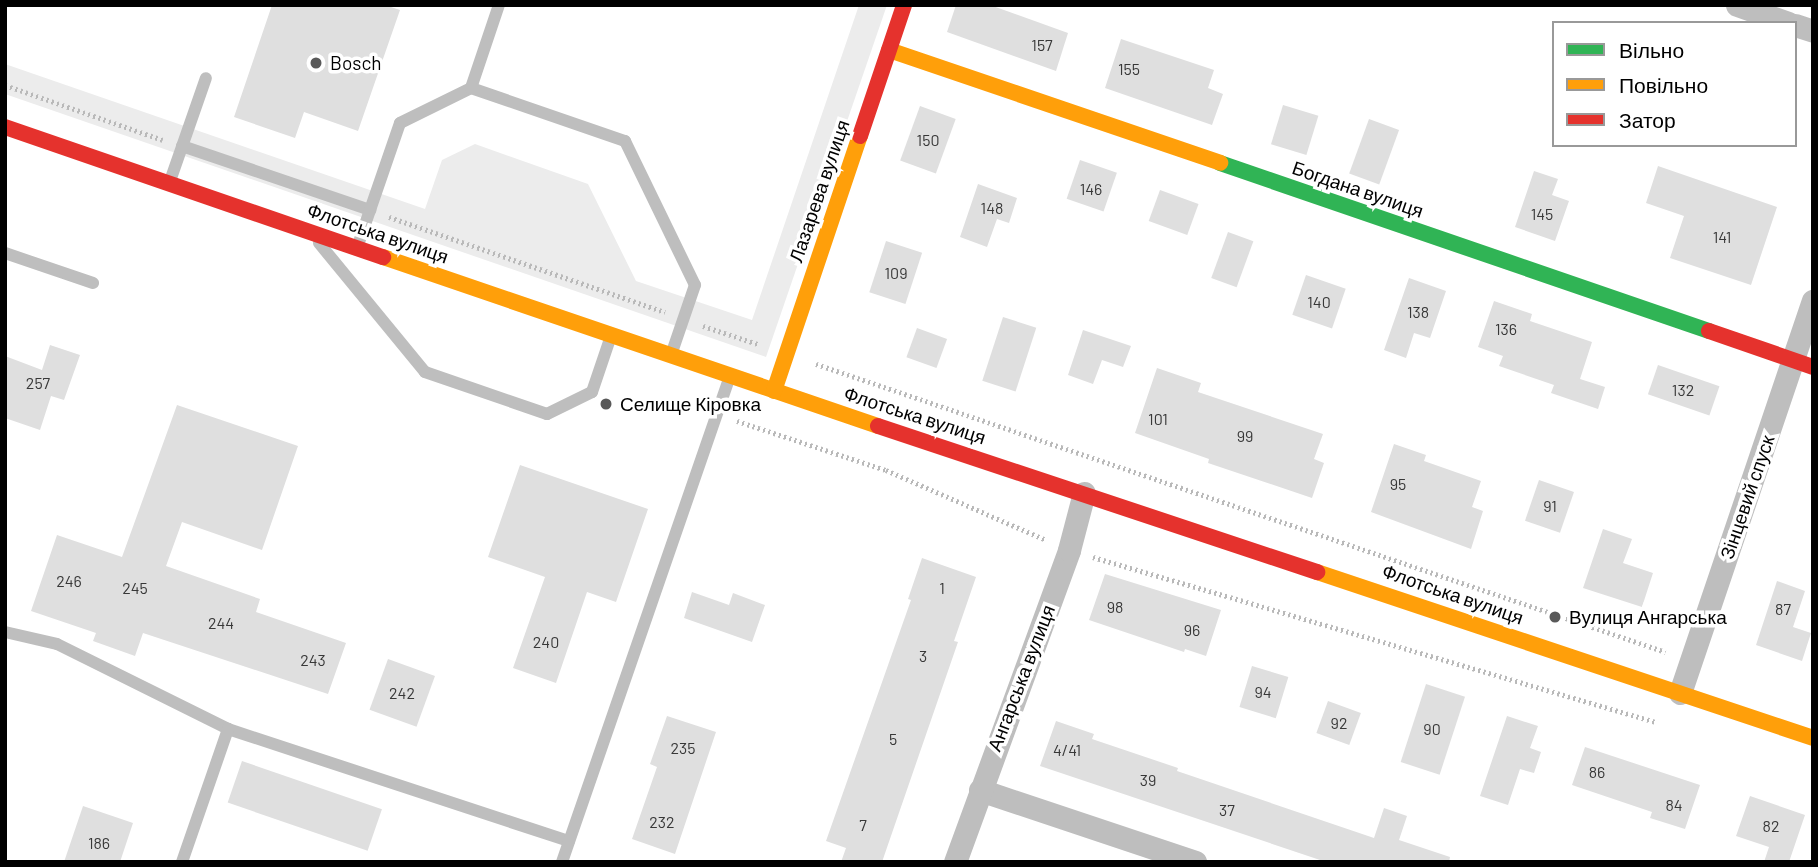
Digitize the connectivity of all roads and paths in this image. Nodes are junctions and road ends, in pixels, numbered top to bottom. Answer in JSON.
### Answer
{"nodes":[{"id":1,"x":499,"y":5,"type":"edge"},
{"id":2,"x":904,"y":5,"type":"edge"},
{"id":3,"x":1737,"y":5,"type":"edge"},
{"id":4,"x":1782,"y":21,"type":"edge"},
{"id":5,"x":889,"y":50,"type":"junction"},
{"id":6,"x":205,"y":78,"type":"dead end"},
{"id":7,"x":5,"y":85,"type":"edge"},
{"id":8,"x":471,"y":89,"type":"junction"},
{"id":9,"x":5,"y":127,"type":"edge"},
{"id":10,"x":182,"y":146,"type":"junction"},
{"id":11,"x":169,"y":184,"type":"junction"},
{"id":12,"x":370,"y":211,"type":"junction"},
{"id":13,"x":310,"y":232,"type":"junction"},
{"id":14,"x":358,"y":248,"type":"junction"},
{"id":15,"x":5,"y":253,"type":"edge"},
{"id":16,"x":93,"y":283,"type":"dead end"},
{"id":17,"x":1813,"y":302,"type":"edge"},
{"id":18,"x":683,"y":319,"type":"junction"},
{"id":19,"x":612,"y":335,"type":"junction"},
{"id":20,"x":787,"y":354,"type":"junction"},
{"id":21,"x":671,"y":355,"type":"junction"},
{"id":22,"x":1803,"y":364,"type":"edge"},
{"id":23,"x":730,"y":376,"type":"junction"},
{"id":24,"x":775,"y":391,"type":"junction"},
{"id":25,"x":717,"y":414,"type":"junction"},
{"id":26,"x":1084,"y":493,"type":"junction"},
{"id":27,"x":1069,"y":550,"type":"junction"},
{"id":28,"x":5,"y":632,"type":"edge"},
{"id":29,"x":1691,"y":661,"type":"junction"},
{"id":30,"x":1680,"y":693,"type":"junction"},
{"id":31,"x":1664,"y":724,"type":"dead end"},
{"id":32,"x":228,"y":729,"type":"junction"},
{"id":33,"x":1813,"y":738,"type":"edge"},
{"id":34,"x":980,"y":790,"type":"junction"},
{"id":35,"x":569,"y":841,"type":"junction"},
{"id":36,"x":182,"y":862,"type":"edge"},
{"id":37,"x":562,"y":862,"type":"edge"},
{"id":38,"x":955,"y":862,"type":"edge"},
{"id":39,"x":1195,"y":862,"type":"edge"}],
"edges":[{"from":1,"to":8,"type":"lane"},
{"from":2,"to":5,"type":"street","name":"Лазарева вулиця"},
{"from":3,"to":4,"type":"street"},
{"from":5,"to":20,"type":"street","name":"Лазарева вулиця"},
{"from":5,"to":22,"type":"street","name":"Богдана вулиця"},
{"from":6,"to":10,"type":"lane"},
{"from":7,"to":10,"type":"path"},
{"from":8,"to":12,"type":"lane"},
{"from":8,"to":18,"type":"lane"},
{"from":9,"to":11,"type":"street","name":"Флотська вулиця"},
{"from":10,"to":11,"type":"lane"},
{"from":10,"to":12,"type":"lane"},
{"from":11,"to":13,"type":"street","name":"Флотська вулиця"},
{"from":12,"to":14,"type":"lane"},
{"from":12,"to":18,"type":"path"},
{"from":13,"to":14,"type":"street","name":"Флотська вулиця"},
{"from":13,"to":19,"type":"lane"},
{"from":14,"to":19,"type":"street","name":"Флотська вулиця"},
{"from":15,"to":16,"type":"lane"},
{"from":17,"to":22,"type":"street","name":"Зінцевий спуск"},
{"from":18,"to":20,"type":"path"},
{"from":18,"to":21,"type":"lane"},
{"from":19,"to":21,"type":"street","name":"Флотська вулиця"},
{"from":20,"to":24,"type":"street","name":"Лазарева вулиця"},
{"from":20,"to":29,"type":"path"},
{"from":21,"to":23,"type":"street","name":"Флотська вулиця"},
{"from":22,"to":29,"type":"street","name":"Зінцевий спуск"},
{"from":23,"to":24,"type":"street","name":"Флотська вулиця"},
{"from":23,"to":25,"type":"lane"},
{"from":24,"to":26,"type":"street","name":"Флотська вулиця"},
{"from":25,"to":27,"type":"path"},
{"from":25,"to":35,"type":"lane"},
{"from":26,"to":27,"type":"street","name":"Ангарська вулиця"},
{"from":26,"to":30,"type":"street","name":"Флотська вулиця"},
{"from":27,"to":31,"type":"path"},
{"from":27,"to":34,"type":"street","name":"Ангарська вулиця"},
{"from":28,"to":32,"type":"lane"},
{"from":29,"to":30,"type":"street","name":"Зінцевий спуск"},
{"from":30,"to":33,"type":"street","name":"Флотська вулиця"},
{"from":32,"to":35,"type":"lane"},
{"from":32,"to":36,"type":"lane"},
{"from":34,"to":38,"type":"street","name":"Ангарська вулиця"},
{"from":34,"to":39,"type":"street"},
{"from":35,"to":37,"type":"lane"}]}
